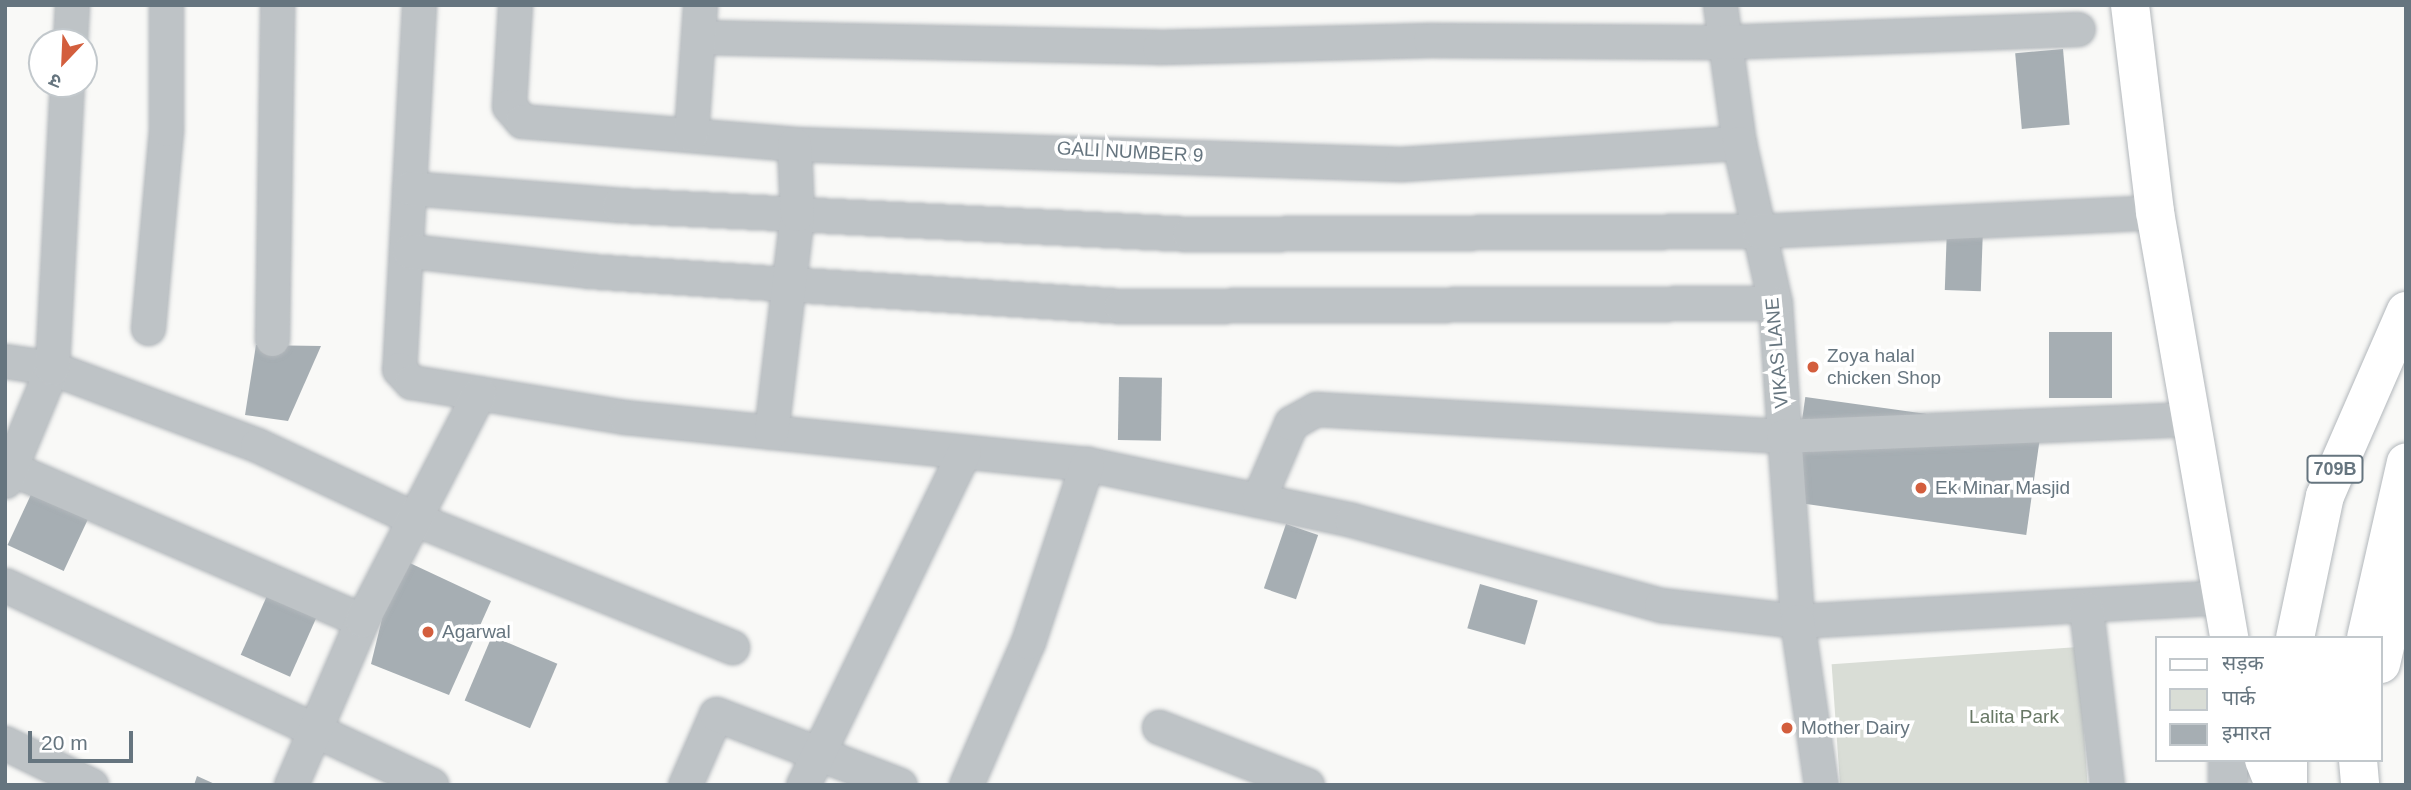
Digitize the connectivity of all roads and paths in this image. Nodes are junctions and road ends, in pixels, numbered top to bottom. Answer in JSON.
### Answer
{"nodes":[{"id":1,"x":72,"y":5,"type":"edge"},
{"id":2,"x":166,"y":5,"type":"edge"},
{"id":3,"x":277,"y":5,"type":"edge"},
{"id":4,"x":419,"y":5,"type":"edge"},
{"id":5,"x":515,"y":5,"type":"edge"},
{"id":6,"x":1720,"y":5,"type":"edge"},
{"id":7,"x":2130,"y":5,"type":"edge"},
{"id":8,"x":699,"y":21,"type":"edge"},
{"id":9,"x":71,"y":28,"type":"edge"},
{"id":10,"x":2078,"y":29,"type":"dead end"},
{"id":11,"x":1723,"y":42,"type":"junction"},
{"id":12,"x":67,"y":98,"type":"edge"},
{"id":13,"x":691,"y":134,"type":"junction"},
{"id":14,"x":1739,"y":143,"type":"junction"},
{"id":15,"x":794,"y":144,"type":"junction"},
{"id":16,"x":409,"y":188,"type":"junction"},
{"id":17,"x":2155,"y":212,"type":"junction"},
{"id":18,"x":797,"y":214,"type":"junction"},
{"id":19,"x":1759,"y":231,"type":"junction"},
{"id":20,"x":409,"y":251,"type":"junction"},
{"id":21,"x":790,"y":286,"type":"junction"},
{"id":22,"x":1775,"y":303,"type":"junction"},
{"id":23,"x":2406,"y":311,"type":"edge"},
{"id":24,"x":148,"y":328,"type":"dead end"},
{"id":25,"x":272,"y":339,"type":"dead end"},
{"id":26,"x":5,"y":362,"type":"edge"},
{"id":27,"x":52,"y":368,"type":"junction"},
{"id":28,"x":480,"y":393,"type":"junction"},
{"id":29,"x":2190,"y":419,"type":"junction"},
{"id":30,"x":771,"y":432,"type":"junction"},
{"id":31,"x":1783,"y":436,"type":"junction"},
{"id":32,"x":964,"y":453,"type":"junction"},
{"id":33,"x":2406,"y":462,"type":"edge"},
{"id":34,"x":1087,"y":464,"type":"junction"},
{"id":35,"x":8,"y":474,"type":"edge"},
{"id":36,"x":1258,"y":500,"type":"junction"},
{"id":37,"x":415,"y":519,"type":"junction"},
{"id":38,"x":2406,"y":556,"type":"edge"},
{"id":39,"x":5,"y":585,"type":"edge"},
{"id":40,"x":2223,"y":597,"type":"junction"},
{"id":41,"x":2086,"y":610,"type":"junction"},
{"id":42,"x":362,"y":620,"type":"junction"},
{"id":43,"x":1797,"y":621,"type":"junction"},
{"id":44,"x":2229,"y":636,"type":"edge"},
{"id":45,"x":2295,"y":636,"type":"edge"},
{"id":46,"x":2366,"y":636,"type":"edge"},
{"id":47,"x":732,"y":647,"type":"dead end"},
{"id":48,"x":2383,"y":655,"type":"edge"},
{"id":49,"x":1159,"y":727,"type":"dead end"},
{"id":50,"x":313,"y":729,"type":"junction"},
{"id":51,"x":5,"y":743,"type":"edge"},
{"id":52,"x":817,"y":754,"type":"junction"},
{"id":53,"x":2228,"y":762,"type":"edge"},
{"id":54,"x":2265,"y":762,"type":"edge"},
{"id":55,"x":2288,"y":762,"type":"edge"},
{"id":56,"x":91,"y":785,"type":"edge"},
{"id":57,"x":291,"y":785,"type":"edge"},
{"id":58,"x":431,"y":785,"type":"edge"},
{"id":59,"x":685,"y":785,"type":"edge"},
{"id":60,"x":803,"y":785,"type":"edge"},
{"id":61,"x":900,"y":785,"type":"edge"},
{"id":62,"x":966,"y":785,"type":"edge"},
{"id":63,"x":1307,"y":785,"type":"edge"},
{"id":64,"x":1821,"y":785,"type":"edge"},
{"id":65,"x":2107,"y":785,"type":"edge"},
{"id":66,"x":2228,"y":785,"type":"edge"},
{"id":67,"x":2274,"y":785,"type":"edge"},
{"id":68,"x":2288,"y":785,"type":"edge"}],
"edges":[{"from":1,"to":9,"type":"street"},
{"from":2,"to":24,"type":"street"},
{"from":3,"to":25,"type":"street"},
{"from":4,"to":16,"type":"street"},
{"from":5,"to":13,"type":"street","name":"GALI NUMBER 9"},
{"from":6,"to":11,"type":"street","name":"VIKAS LANE"},
{"from":7,"to":17,"type":"main road"},
{"from":8,"to":11,"type":"street"},
{"from":8,"to":13,"type":"street"},
{"from":10,"to":11,"type":"street"},
{"from":11,"to":14,"type":"street","name":"VIKAS LANE"},
{"from":12,"to":27,"type":"street"},
{"from":13,"to":15,"type":"street","name":"GALI NUMBER 9"},
{"from":14,"to":15,"type":"street","name":"GALI NUMBER 9"},
{"from":14,"to":19,"type":"street","name":"VIKAS LANE"},
{"from":15,"to":18,"type":"street"},
{"from":16,"to":18,"type":"street"},
{"from":16,"to":20,"type":"street"},
{"from":17,"to":19,"type":"street"},
{"from":17,"to":29,"type":"main road"},
{"from":18,"to":19,"type":"street"},
{"from":18,"to":21,"type":"street"},
{"from":19,"to":22,"type":"street","name":"VIKAS LANE"},
{"from":20,"to":21,"type":"street"},
{"from":20,"to":28,"type":"street"},
{"from":21,"to":22,"type":"street"},
{"from":21,"to":30,"type":"street"},
{"from":22,"to":31,"type":"street","name":"VIKAS LANE"},
{"from":23,"to":45,"type":"main road","number":"709B"},
{"from":26,"to":27,"type":"street"},
{"from":27,"to":35,"type":"street"},
{"from":27,"to":37,"type":"street"},
{"from":28,"to":30,"type":"street"},
{"from":28,"to":37,"type":"street"},
{"from":29,"to":31,"type":"street"},
{"from":29,"to":40,"type":"main road"},
{"from":30,"to":32,"type":"street"},
{"from":31,"to":36,"type":"street"},
{"from":31,"to":43,"type":"street","name":"VIKAS LANE"},
{"from":32,"to":34,"type":"street"},
{"from":32,"to":52,"type":"street"},
{"from":33,"to":46,"type":"main road"},
{"from":34,"to":36,"type":"street"},
{"from":34,"to":62,"type":"street"},
{"from":35,"to":42,"type":"street"},
{"from":36,"to":43,"type":"street"},
{"from":37,"to":42,"type":"street"},
{"from":37,"to":47,"type":"street"},
{"from":38,"to":48,"type":"main road"},
{"from":39,"to":50,"type":"street"},
{"from":40,"to":41,"type":"street"},
{"from":40,"to":44,"type":"main road"},
{"from":41,"to":43,"type":"street"},
{"from":41,"to":65,"type":"street"},
{"from":42,"to":50,"type":"street"},
{"from":43,"to":64,"type":"street","name":"VIKAS LANE"},
{"from":49,"to":63,"type":"street"},
{"from":50,"to":57,"type":"street"},
{"from":50,"to":58,"type":"street"},
{"from":51,"to":56,"type":"street"},
{"from":52,"to":59,"type":"street"},
{"from":52,"to":60,"type":"street"},
{"from":52,"to":61,"type":"street"},
{"from":53,"to":66,"type":"street"},
{"from":54,"to":67,"type":"main road"},
{"from":55,"to":68,"type":"main road"}]}
